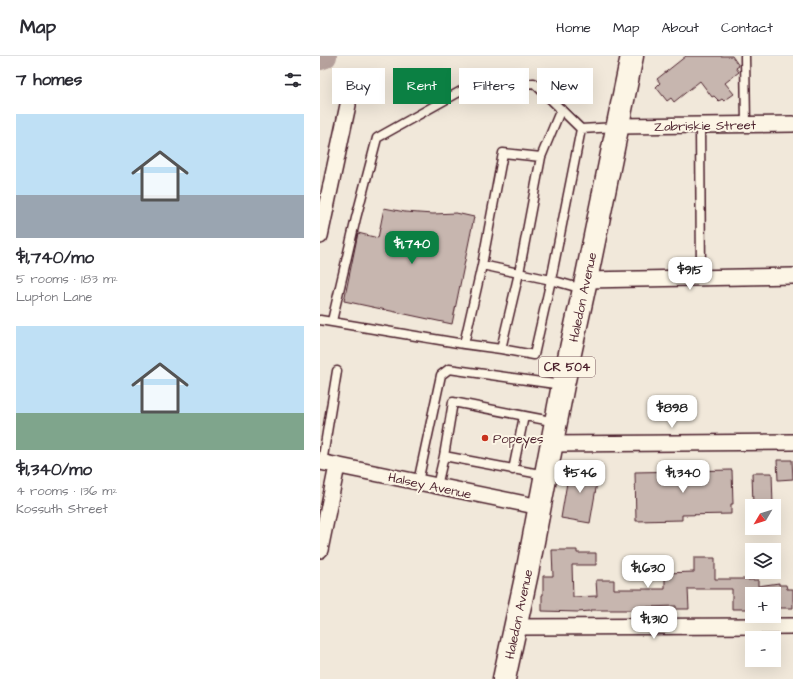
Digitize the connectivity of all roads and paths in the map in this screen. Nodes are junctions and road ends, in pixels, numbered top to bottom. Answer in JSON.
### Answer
{"nodes":[{"id":1,"x":632,"y":56,"type":"edge"},
{"id":2,"x":744,"y":56,"type":"edge"},
{"id":3,"x":348,"y":105,"type":"dead end"},
{"id":4,"x":561,"y":109,"type":"junction"},
{"id":5,"x":793,"y":124,"type":"edge"},
{"id":6,"x":700,"y":125,"type":"junction"},
{"id":7,"x":746,"y":125,"type":"junction"},
{"id":8,"x":617,"y":126,"type":"junction"},
{"id":9,"x":581,"y":129,"type":"junction"},
{"id":10,"x":541,"y":157,"type":"junction"},
{"id":11,"x":320,"y":236,"type":"edge"},
{"id":12,"x":482,"y":265,"type":"junction"},
{"id":13,"x":519,"y":273,"type":"junction"},
{"id":14,"x":793,"y":276,"type":"edge"},
{"id":15,"x":701,"y":277,"type":"junction"},
{"id":16,"x":551,"y":280,"type":"junction"},
{"id":17,"x":585,"y":284,"type":"junction"},
{"id":18,"x":320,"y":320,"type":"edge"},
{"id":19,"x":332,"y":321,"type":"junction"},
{"id":20,"x":464,"y":344,"type":"junction"},
{"id":21,"x":501,"y":349,"type":"junction"},
{"id":22,"x":337,"y":371,"type":"dead end"},
{"id":23,"x":563,"y":385,"type":"junction"},
{"id":24,"x":524,"y":416,"type":"junction"},
{"id":25,"x":556,"y":422,"type":"junction"},
{"id":26,"x":793,"y":442,"type":"edge"},
{"id":27,"x":552,"y":444,"type":"junction"},
{"id":28,"x":444,"y":456,"type":"junction"},
{"id":29,"x":321,"y":463,"type":"edge"},
{"id":30,"x":338,"y":466,"type":"junction"},
{"id":31,"x":513,"y":470,"type":"junction"},
{"id":32,"x":546,"y":475,"type":"junction"},
{"id":33,"x":418,"y":482,"type":"junction"},
{"id":34,"x":437,"y":486,"type":"junction"},
{"id":35,"x":540,"y":507,"type":"junction"},
{"id":36,"x":320,"y":550,"type":"edge"},
{"id":37,"x":793,"y":626,"type":"edge"},
{"id":38,"x":515,"y":627,"type":"junction"},
{"id":39,"x":504,"y":679,"type":"edge"}],
"edges":[{"from":1,"to":8,"type":"main road","name":"Haledon Avenue","number":"CR 504"},
{"from":2,"to":7,"type":"lane"},
{"from":3,"to":11,"type":"street"},
{"from":4,"to":9,"type":"lane"},
{"from":4,"to":10,"type":"lane"},
{"from":4,"to":19,"type":"lane"},
{"from":5,"to":7,"type":"street","name":"Zabriskie Street"},
{"from":6,"to":7,"type":"street","name":"Zabriskie Street"},
{"from":6,"to":8,"type":"street","name":"Zabriskie Street"},
{"from":6,"to":15,"type":"lane"},
{"from":8,"to":9,"type":"lane"},
{"from":8,"to":17,"type":"main road","name":"Haledon Avenue","number":"CR 504"},
{"from":9,"to":16,"type":"lane"},
{"from":10,"to":12,"type":"lane"},
{"from":10,"to":13,"type":"lane"},
{"from":12,"to":13,"type":"lane"},
{"from":12,"to":20,"type":"lane"},
{"from":13,"to":16,"type":"lane"},
{"from":13,"to":21,"type":"lane"},
{"from":14,"to":15,"type":"street"},
{"from":15,"to":17,"type":"street"},
{"from":16,"to":17,"type":"lane"},
{"from":16,"to":21,"type":"lane"},
{"from":17,"to":23,"type":"main road","name":"Haledon Avenue","number":"CR 504"},
{"from":18,"to":19,"type":"lane"},
{"from":19,"to":20,"type":"lane"},
{"from":20,"to":21,"type":"lane"},
{"from":22,"to":29,"type":"lane"},
{"from":23,"to":25,"type":"main road","name":"Haledon Avenue","number":"CR 504"},
{"from":23,"to":33,"type":"lane"},
{"from":24,"to":25,"type":"lane"},
{"from":24,"to":28,"type":"lane"},
{"from":24,"to":31,"type":"lane"},
{"from":25,"to":27,"type":"main road","name":"Haledon Avenue","number":"CR 504"},
{"from":26,"to":27,"type":"street"},
{"from":27,"to":32,"type":"main road","name":"Haledon Avenue","number":"CR 504"},
{"from":28,"to":31,"type":"lane"},
{"from":28,"to":34,"type":"lane"},
{"from":29,"to":30,"type":"street","name":"Halsey Avenue"},
{"from":30,"to":33,"type":"street","name":"Halsey Avenue"},
{"from":30,"to":36,"type":"street"},
{"from":31,"to":32,"type":"lane"},
{"from":32,"to":35,"type":"main road","name":"Haledon Avenue","number":"CR 504"},
{"from":33,"to":34,"type":"street","name":"Halsey Avenue"},
{"from":34,"to":35,"type":"street","name":"Halsey Avenue"},
{"from":35,"to":38,"type":"main road","name":"Haledon Avenue","number":"CR 504"},
{"from":37,"to":38,"type":"street"},
{"from":38,"to":39,"type":"main road","name":"Haledon Avenue","number":"CR 504"}]}
